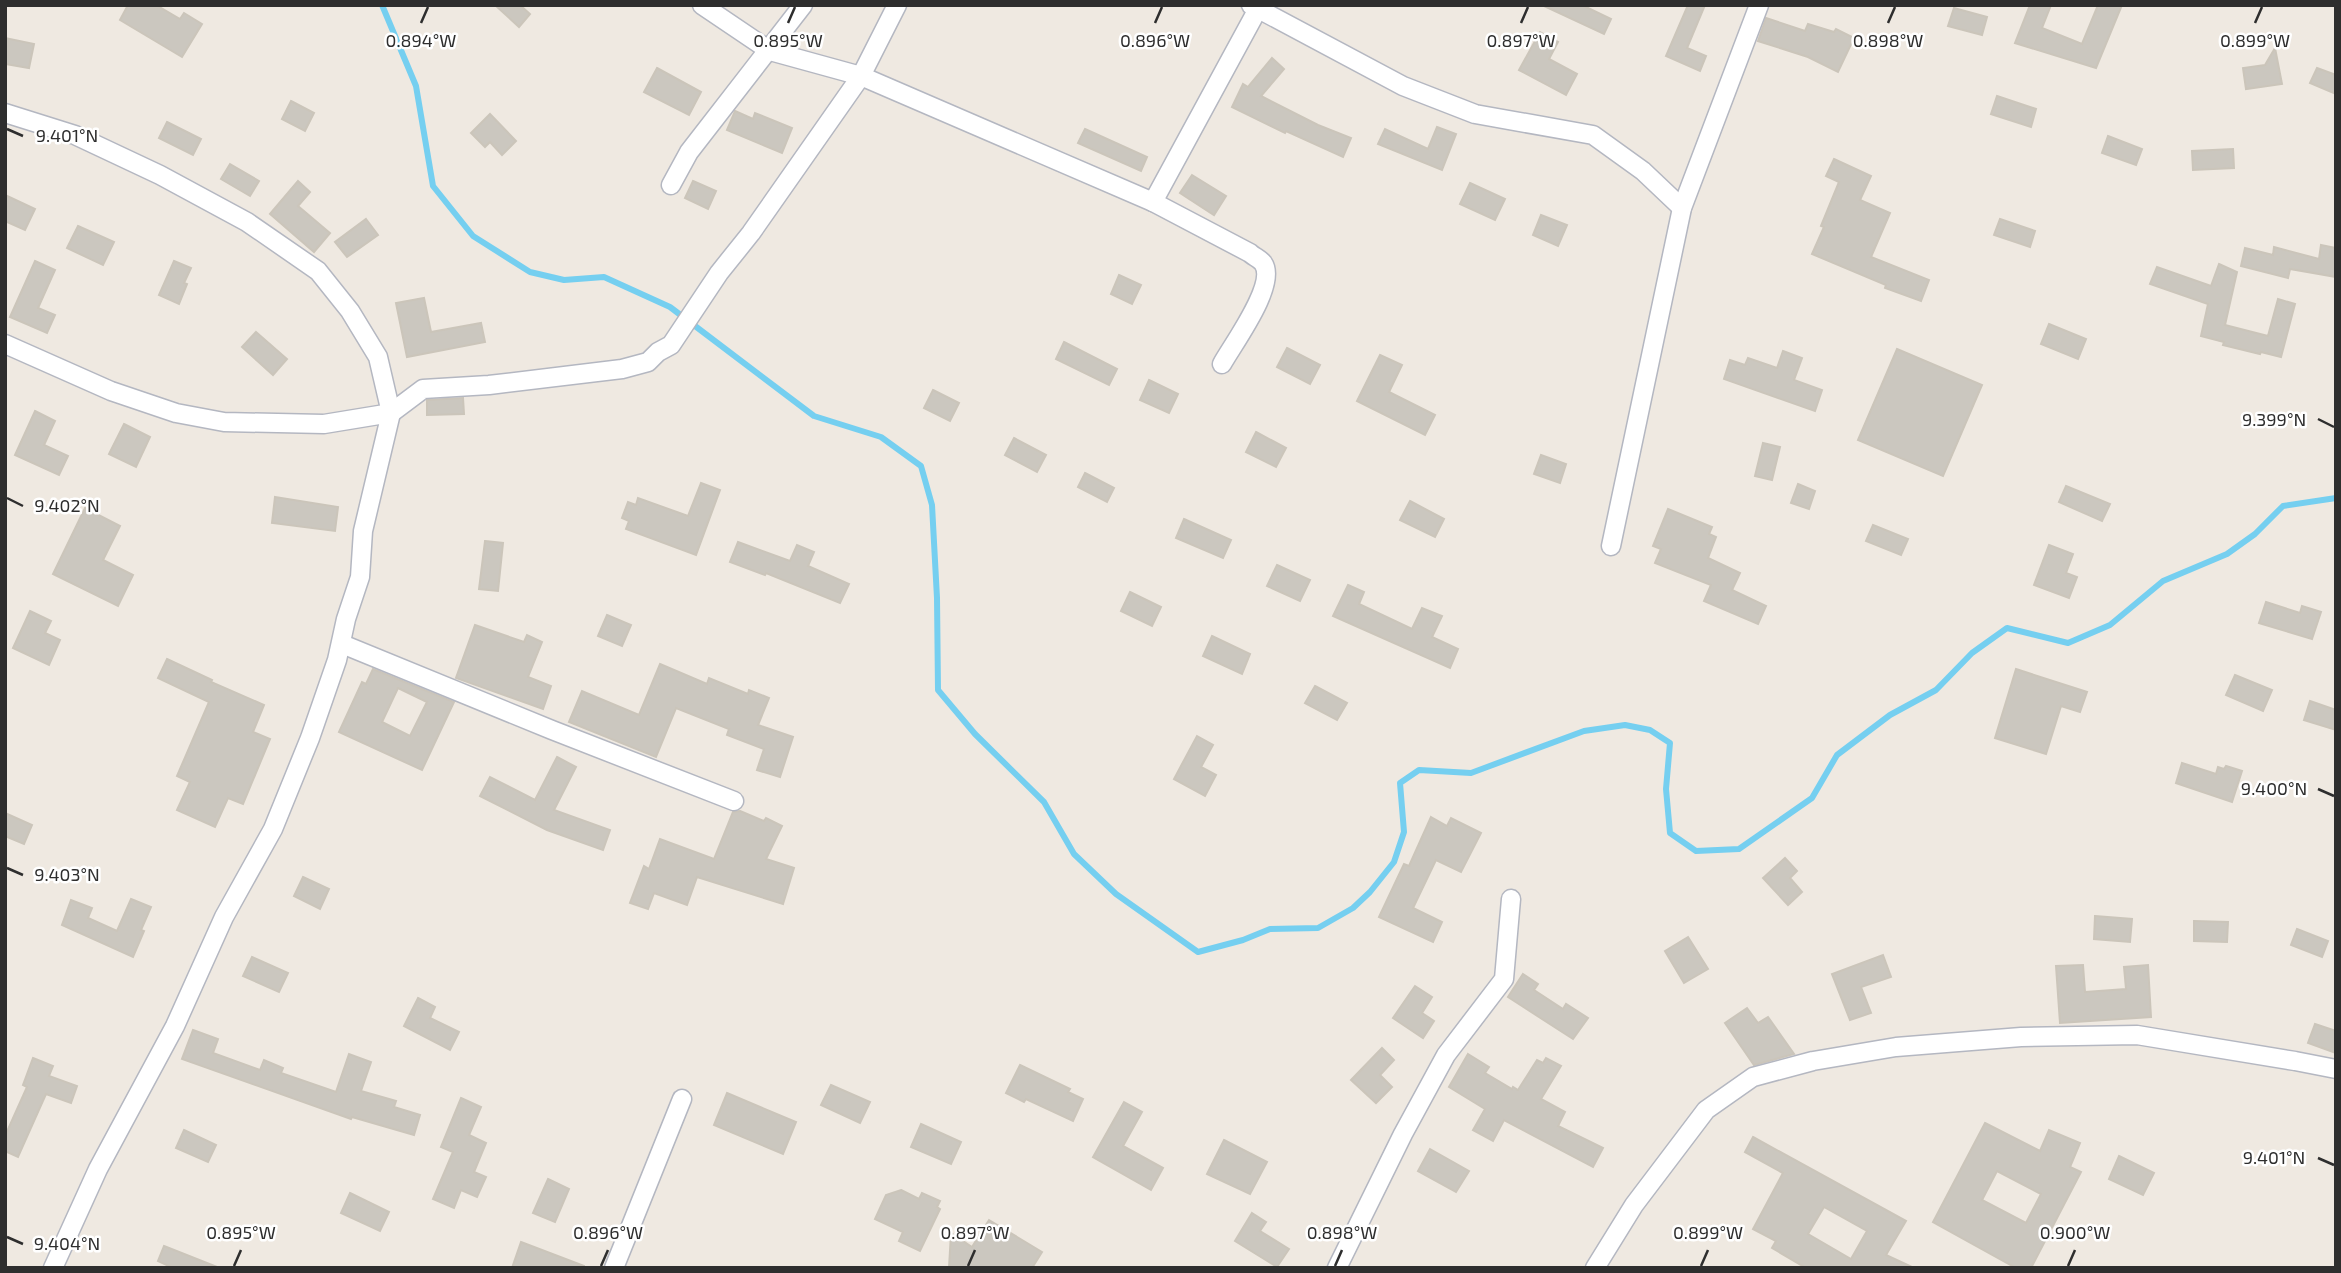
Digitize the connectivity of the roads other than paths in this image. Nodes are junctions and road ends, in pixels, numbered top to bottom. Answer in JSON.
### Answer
{"nodes":[{"id":1,"x":702,"y":5,"type":"edge"},
{"id":2,"x":803,"y":5,"type":"edge"},
{"id":3,"x":897,"y":5,"type":"edge"},
{"id":4,"x":1759,"y":5,"type":"edge"},
{"id":5,"x":1256,"y":6,"type":"edge"},
{"id":6,"x":770,"y":51,"type":"junction"},
{"id":7,"x":861,"y":76,"type":"junction"},
{"id":8,"x":5,"y":113,"type":"edge"},
{"id":9,"x":671,"y":185,"type":"dead end"},
{"id":10,"x":1153,"y":202,"type":"junction"},
{"id":11,"x":1682,"y":208,"type":"junction"},
{"id":12,"x":5,"y":344,"type":"edge"},
{"id":13,"x":1222,"y":364,"type":"dead end"},
{"id":14,"x":391,"y":413,"type":"junction"},
{"id":15,"x":1611,"y":546,"type":"dead end"},
{"id":16,"x":342,"y":644,"type":"junction"},
{"id":17,"x":734,"y":801,"type":"dead end"},
{"id":18,"x":1511,"y":899,"type":"dead end"},
{"id":19,"x":2336,"y":1069,"type":"edge"},
{"id":20,"x":682,"y":1099,"type":"dead end"},
{"id":21,"x":53,"y":1268,"type":"edge"},
{"id":22,"x":614,"y":1268,"type":"edge"},
{"id":23,"x":1337,"y":1268,"type":"edge"},
{"id":24,"x":1595,"y":1268,"type":"edge"}],
"edges":[{"from":1,"to":6,"type":"street"},
{"from":2,"to":6,"type":"street"},
{"from":3,"to":7,"type":"street"},
{"from":4,"to":11,"type":"street"},
{"from":5,"to":10,"type":"street"},
{"from":5,"to":11,"type":"street"},
{"from":6,"to":7,"type":"street"},
{"from":6,"to":9,"type":"street"},
{"from":7,"to":10,"type":"street"},
{"from":7,"to":14,"type":"street"},
{"from":8,"to":14,"type":"street"},
{"from":10,"to":13,"type":"street"},
{"from":11,"to":15,"type":"street"},
{"from":12,"to":14,"type":"street"},
{"from":14,"to":16,"type":"street"},
{"from":16,"to":17,"type":"street"},
{"from":16,"to":21,"type":"street"},
{"from":18,"to":23,"type":"street"},
{"from":19,"to":24,"type":"street"},
{"from":20,"to":22,"type":"street"}]}
